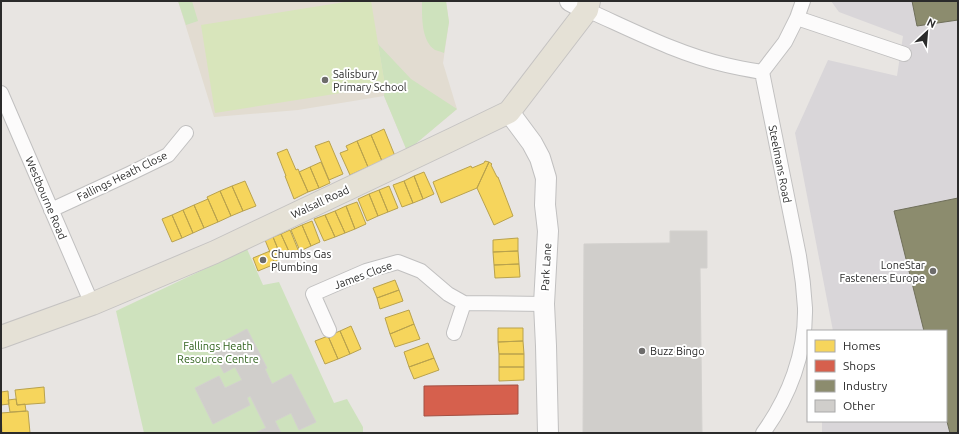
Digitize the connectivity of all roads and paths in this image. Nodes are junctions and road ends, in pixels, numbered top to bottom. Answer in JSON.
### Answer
{"nodes":[{"id":1,"x":803,"y":1,"type":"edge"},
{"id":2,"x":582,"y":4,"type":"edge"},
{"id":3,"x":797,"y":18,"type":"junction"},
{"id":4,"x":904,"y":54,"type":"dead end"},
{"id":5,"x":762,"y":72,"type":"junction"},
{"id":6,"x":1,"y":93,"type":"edge"},
{"id":7,"x":509,"y":112,"type":"junction"},
{"id":8,"x":186,"y":133,"type":"dead end"},
{"id":9,"x":51,"y":210,"type":"junction"},
{"id":10,"x":464,"y":303,"type":"junction"},
{"id":11,"x":92,"y":304,"type":"junction"},
{"id":12,"x":544,"y":304,"type":"junction"},
{"id":13,"x":329,"y":330,"type":"dead end"},
{"id":14,"x":454,"y":333,"type":"dead end"},
{"id":15,"x":1,"y":337,"type":"edge"},
{"id":16,"x":548,"y":433,"type":"edge"},
{"id":17,"x":763,"y":433,"type":"edge"}],
"edges":[{"from":1,"to":3,"type":"street"},
{"from":2,"to":5,"type":"street"},
{"from":2,"to":7,"type":"main road","name":"Walsall Road"},
{"from":3,"to":4,"type":"street"},
{"from":3,"to":5,"type":"street"},
{"from":5,"to":17,"type":"street","name":"Steelmans Road"},
{"from":6,"to":9,"type":"street","name":"Westbourne Road"},
{"from":7,"to":11,"type":"main road","name":"Walsall Road"},
{"from":7,"to":12,"type":"main road","name":"Park Lane"},
{"from":8,"to":9,"type":"street","name":"Fallings Heath Close"},
{"from":9,"to":11,"type":"street","name":"Westbourne Road"},
{"from":10,"to":12,"type":"street","name":"James Close"},
{"from":10,"to":13,"type":"street","name":"James Close"},
{"from":10,"to":14,"type":"street"},
{"from":11,"to":15,"type":"main road","name":"Walsall Road"},
{"from":12,"to":16,"type":"main road","name":"Park Lane"}]}
